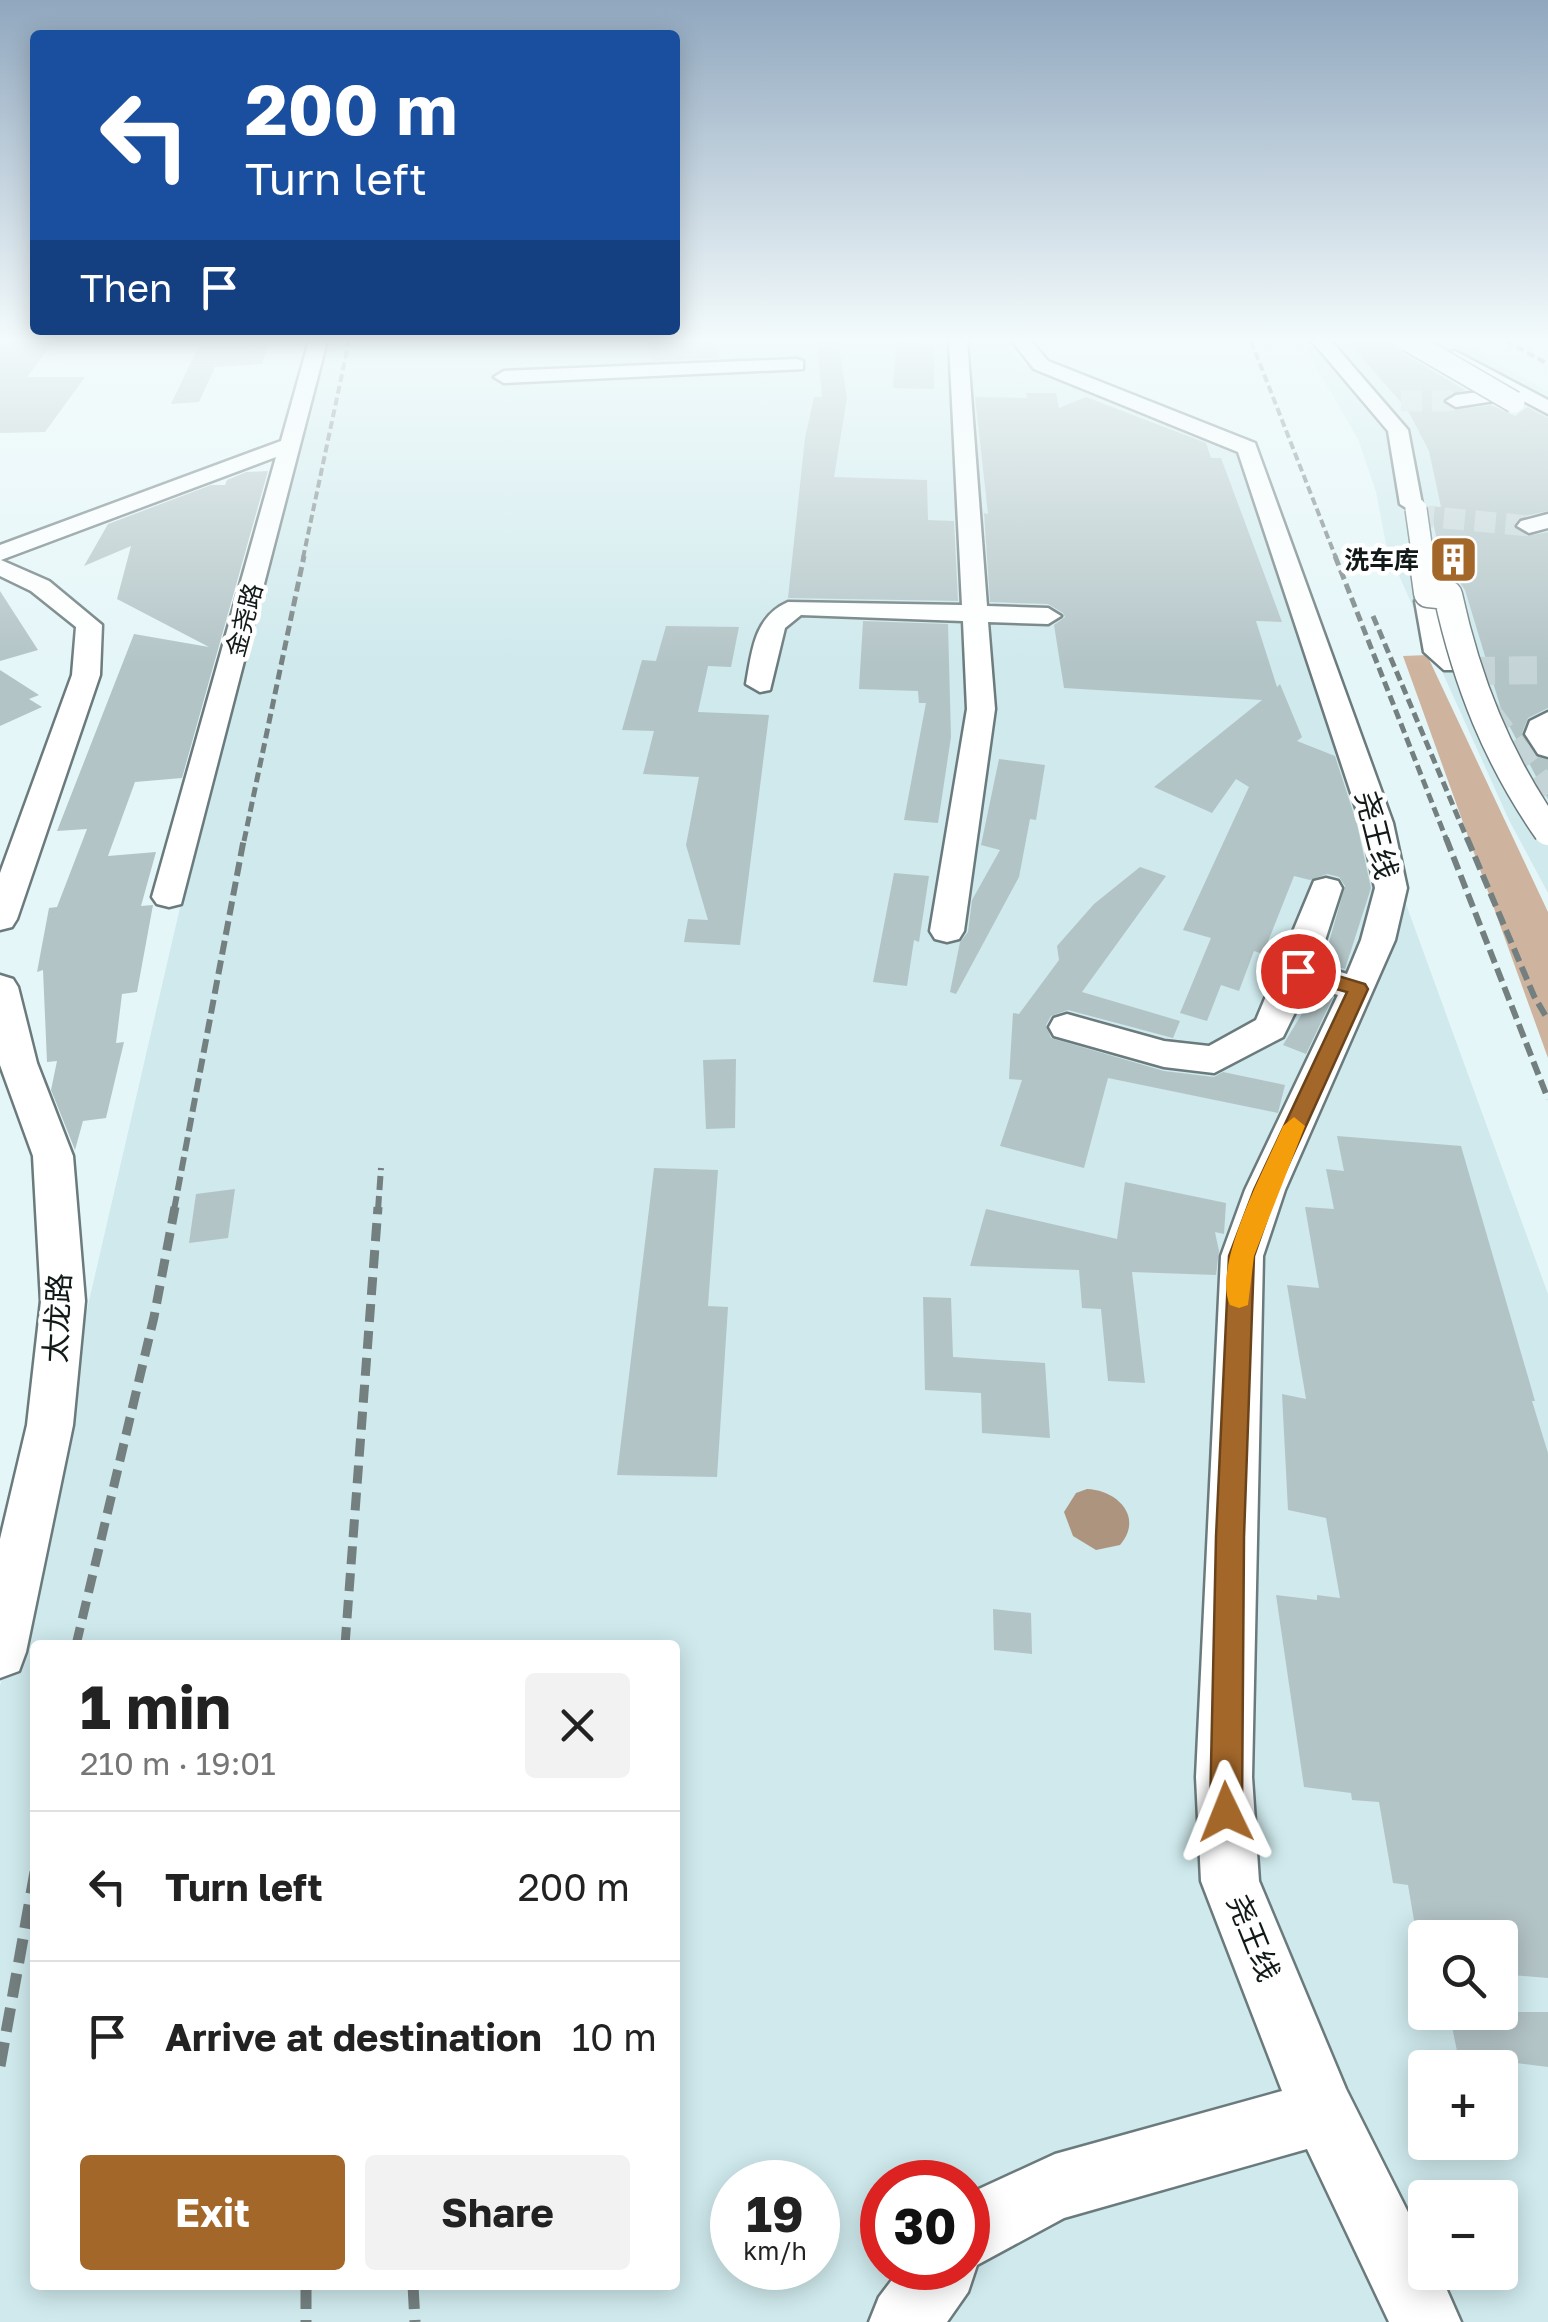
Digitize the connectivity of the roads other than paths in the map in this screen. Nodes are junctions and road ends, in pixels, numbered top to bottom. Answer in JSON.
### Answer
{"nodes":[{"id":1,"x":278,"y":449,"type":"edge"},
{"id":2,"x":291,"y":449,"type":"edge"},
{"id":3,"x":965,"y":449,"type":"edge"},
{"id":4,"x":1247,"y":449,"type":"edge"},
{"id":5,"x":1402,"y":449,"type":"edge"},
{"id":6,"x":0,"y":553,"type":"edge"},
{"id":7,"x":0,"y":566,"type":"edge"},
{"id":8,"x":1428,"y":601,"type":"dead end"},
{"id":9,"x":976,"y":614,"type":"junction"},
{"id":10,"x":1048,"y":616,"type":"dead end"},
{"id":11,"x":1454,"y":664,"type":"dead end"},
{"id":12,"x":760,"y":684,"type":"dead end"},
{"id":13,"x":1548,"y":721,"type":"edge"},
{"id":14,"x":1548,"y":748,"type":"edge"},
{"id":15,"x":1548,"y":831,"type":"edge"},
{"id":16,"x":1326,"y":888,"type":"dead end"},
{"id":17,"x":169,"y":898,"type":"dead end"},
{"id":18,"x":0,"y":919,"type":"edge"},
{"id":19,"x":947,"y":931,"type":"dead end"},
{"id":20,"x":1298,"y":971,"type":"junction"},
{"id":21,"x":0,"y":987,"type":"edge"},
{"id":22,"x":1358,"y":989,"type":"junction"},
{"id":23,"x":1067,"y":1028,"type":"dead end"},
{"id":24,"x":0,"y":1652,"type":"edge"},
{"id":25,"x":1324,"y":2112,"type":"junction"},
{"id":26,"x":990,"y":2219,"type":"edge"},
{"id":27,"x":928,"y":2290,"type":"edge"},
{"id":28,"x":904,"y":2322,"type":"edge"},
{"id":29,"x":1426,"y":2322,"type":"edge"}],
"edges":[{"from":1,"to":6,"type":"street"},
{"from":2,"to":17,"type":"street","name":"金尧路"},
{"from":3,"to":9,"type":"street"},
{"from":4,"to":22,"type":"street","name":"尧王线"},
{"from":5,"to":15,"type":"street","bridge":true},
{"from":7,"to":18,"type":"street"},
{"from":8,"to":11,"type":"street"},
{"from":9,"to":10,"type":"street"},
{"from":9,"to":12,"type":"street"},
{"from":9,"to":19,"type":"street"},
{"from":13,"to":14,"type":"street"},
{"from":16,"to":20,"type":"street"},
{"from":20,"to":22,"type":"street"},
{"from":20,"to":23,"type":"street"},
{"from":21,"to":24,"type":"street","name":"太龙路"},
{"from":22,"to":25,"type":"street","name":"尧王线"},
{"from":25,"to":26,"type":"street"},
{"from":25,"to":29,"type":"street","name":"尧王线"},
{"from":27,"to":28,"type":"street"}]}
